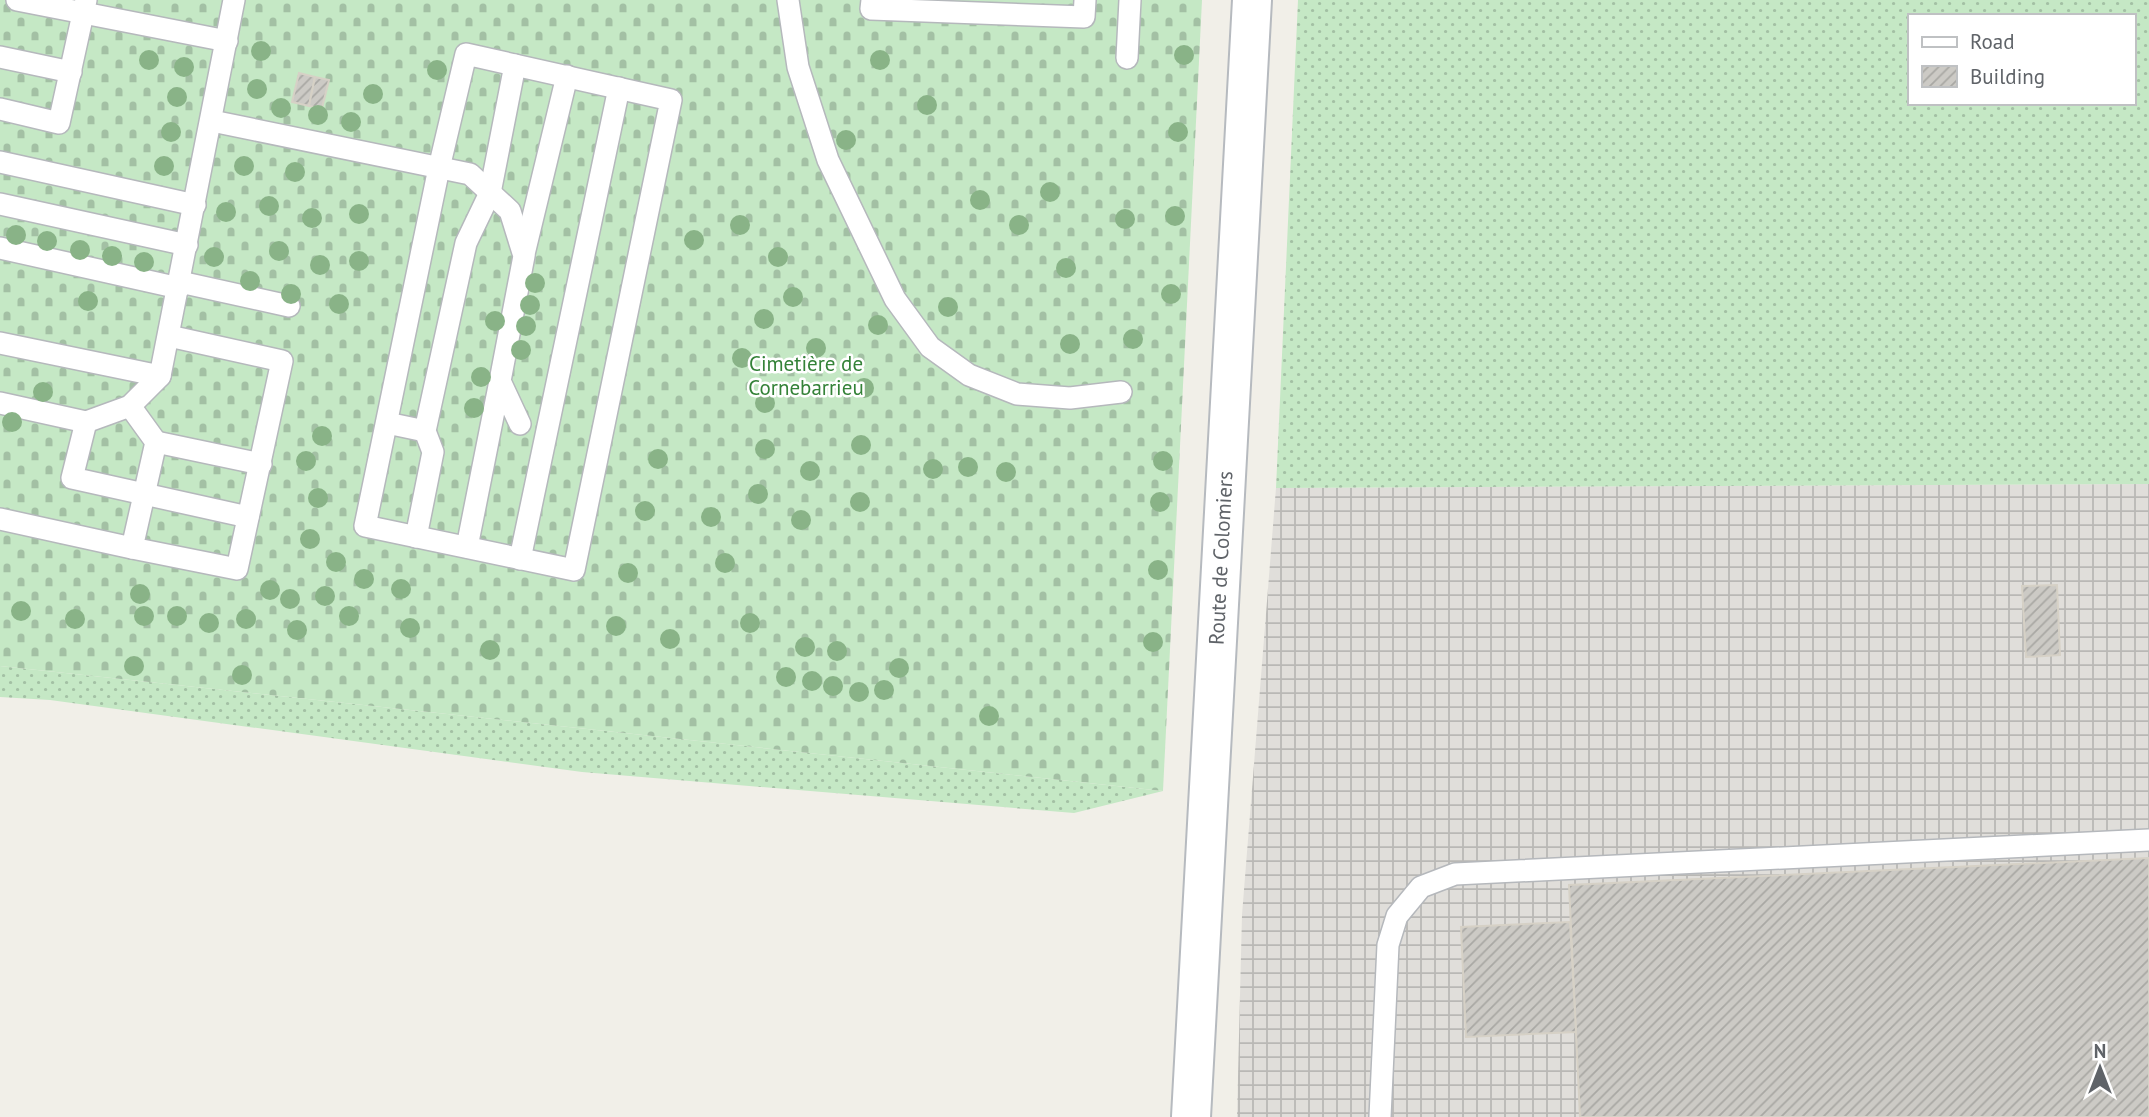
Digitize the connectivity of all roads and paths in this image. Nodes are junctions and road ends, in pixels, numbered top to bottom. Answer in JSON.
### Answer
{"nodes":[{"id":1,"x":17,"y":0,"type":"edge"},
{"id":2,"x":234,"y":0,"type":"edge"},
{"id":3,"x":788,"y":0,"type":"edge"},
{"id":4,"x":872,"y":0,"type":"edge"},
{"id":5,"x":1085,"y":0,"type":"edge"},
{"id":6,"x":1130,"y":0,"type":"edge"},
{"id":7,"x":1252,"y":0,"type":"edge"},
{"id":8,"x":923,"y":6,"type":"edge"},
{"id":9,"x":979,"y":6,"type":"edge"},
{"id":10,"x":85,"y":7,"type":"edge"},
{"id":11,"x":1033,"y":8,"type":"edge"},
{"id":12,"x":227,"y":41,"type":"junction"},
{"id":13,"x":0,"y":57,"type":"edge"},
{"id":14,"x":1127,"y":58,"type":"dead end"},
{"id":15,"x":515,"y":65,"type":"junction"},
{"id":16,"x":71,"y":72,"type":"junction"},
{"id":17,"x":567,"y":76,"type":"junction"},
{"id":18,"x":619,"y":88,"type":"junction"},
{"id":19,"x":0,"y":109,"type":"edge"},
{"id":20,"x":212,"y":121,"type":"junction"},
{"id":21,"x":0,"y":162,"type":"edge"},
{"id":22,"x":439,"y":168,"type":"junction"},
{"id":23,"x":489,"y":193,"type":"junction"},
{"id":24,"x":0,"y":204,"type":"edge"},
{"id":25,"x":195,"y":205,"type":"junction"},
{"id":26,"x":187,"y":244,"type":"junction"},
{"id":27,"x":0,"y":248,"type":"edge"},
{"id":28,"x":524,"y":256,"type":"junction"},
{"id":29,"x":179,"y":285,"type":"junction"},
{"id":30,"x":289,"y":306,"type":"dead end"},
{"id":31,"x":169,"y":336,"type":"junction"},
{"id":32,"x":0,"y":343,"type":"edge"},
{"id":33,"x":160,"y":376,"type":"junction"},
{"id":34,"x":500,"y":381,"type":"junction"},
{"id":35,"x":1121,"y":392,"type":"dead end"},
{"id":36,"x":0,"y":403,"type":"edge"},
{"id":37,"x":130,"y":406,"type":"junction"},
{"id":38,"x":86,"y":422,"type":"junction"},
{"id":39,"x":387,"y":423,"type":"junction"},
{"id":40,"x":520,"y":424,"type":"dead end"},
{"id":41,"x":425,"y":431,"type":"junction"},
{"id":42,"x":156,"y":442,"type":"junction"},
{"id":43,"x":261,"y":464,"type":"junction"},
{"id":44,"x":144,"y":495,"type":"junction"},
{"id":45,"x":248,"y":517,"type":"junction"},
{"id":46,"x":0,"y":519,"type":"edge"},
{"id":47,"x":416,"y":537,"type":"junction"},
{"id":48,"x":467,"y":547,"type":"junction"},
{"id":49,"x":132,"y":548,"type":"junction"},
{"id":50,"x":520,"y":559,"type":"junction"},
{"id":51,"x":2149,"y":841,"type":"edge"},
{"id":52,"x":1191,"y":1117,"type":"edge"},
{"id":53,"x":1381,"y":1117,"type":"edge"}],
"edges":[{"from":1,"to":10,"type":"lane"},
{"from":2,"to":12,"type":"lane"},
{"from":3,"to":35,"type":"lane"},
{"from":4,"to":8,"type":"lane"},
{"from":5,"to":11,"type":"lane"},
{"from":6,"to":14,"type":"lane"},
{"from":7,"to":52,"type":"main road","name":"Route de Colomiers"},
{"from":8,"to":9,"type":"lane"},
{"from":9,"to":11,"type":"lane"},
{"from":10,"to":12,"type":"lane"},
{"from":10,"to":16,"type":"lane"},
{"from":12,"to":20,"type":"lane"},
{"from":13,"to":16,"type":"lane"},
{"from":15,"to":17,"type":"lane"},
{"from":15,"to":22,"type":"lane"},
{"from":15,"to":23,"type":"lane"},
{"from":16,"to":19,"type":"lane"},
{"from":17,"to":18,"type":"lane"},
{"from":17,"to":28,"type":"lane"},
{"from":18,"to":50,"type":"lane"},
{"from":18,"to":50,"type":"lane"},
{"from":20,"to":22,"type":"lane"},
{"from":20,"to":25,"type":"lane"},
{"from":21,"to":25,"type":"lane"},
{"from":22,"to":23,"type":"lane"},
{"from":22,"to":39,"type":"lane"},
{"from":23,"to":28,"type":"lane"},
{"from":23,"to":41,"type":"lane"},
{"from":24,"to":26,"type":"lane"},
{"from":25,"to":26,"type":"lane"},
{"from":26,"to":29,"type":"lane"},
{"from":27,"to":29,"type":"lane"},
{"from":28,"to":34,"type":"lane"},
{"from":29,"to":30,"type":"lane"},
{"from":29,"to":31,"type":"lane"},
{"from":31,"to":33,"type":"lane"},
{"from":31,"to":43,"type":"lane"},
{"from":32,"to":33,"type":"lane"},
{"from":33,"to":37,"type":"lane"},
{"from":34,"to":40,"type":"lane"},
{"from":34,"to":48,"type":"lane"},
{"from":36,"to":38,"type":"lane"},
{"from":37,"to":38,"type":"lane"},
{"from":37,"to":42,"type":"lane"},
{"from":38,"to":44,"type":"lane"},
{"from":39,"to":41,"type":"lane"},
{"from":39,"to":47,"type":"lane"},
{"from":41,"to":47,"type":"lane"},
{"from":42,"to":43,"type":"lane"},
{"from":42,"to":44,"type":"lane"},
{"from":43,"to":45,"type":"lane"},
{"from":44,"to":45,"type":"lane"},
{"from":44,"to":49,"type":"lane"},
{"from":45,"to":49,"type":"lane"},
{"from":46,"to":49,"type":"lane"},
{"from":47,"to":48,"type":"lane"},
{"from":48,"to":50,"type":"lane"},
{"from":51,"to":53,"type":"lane"}]}
